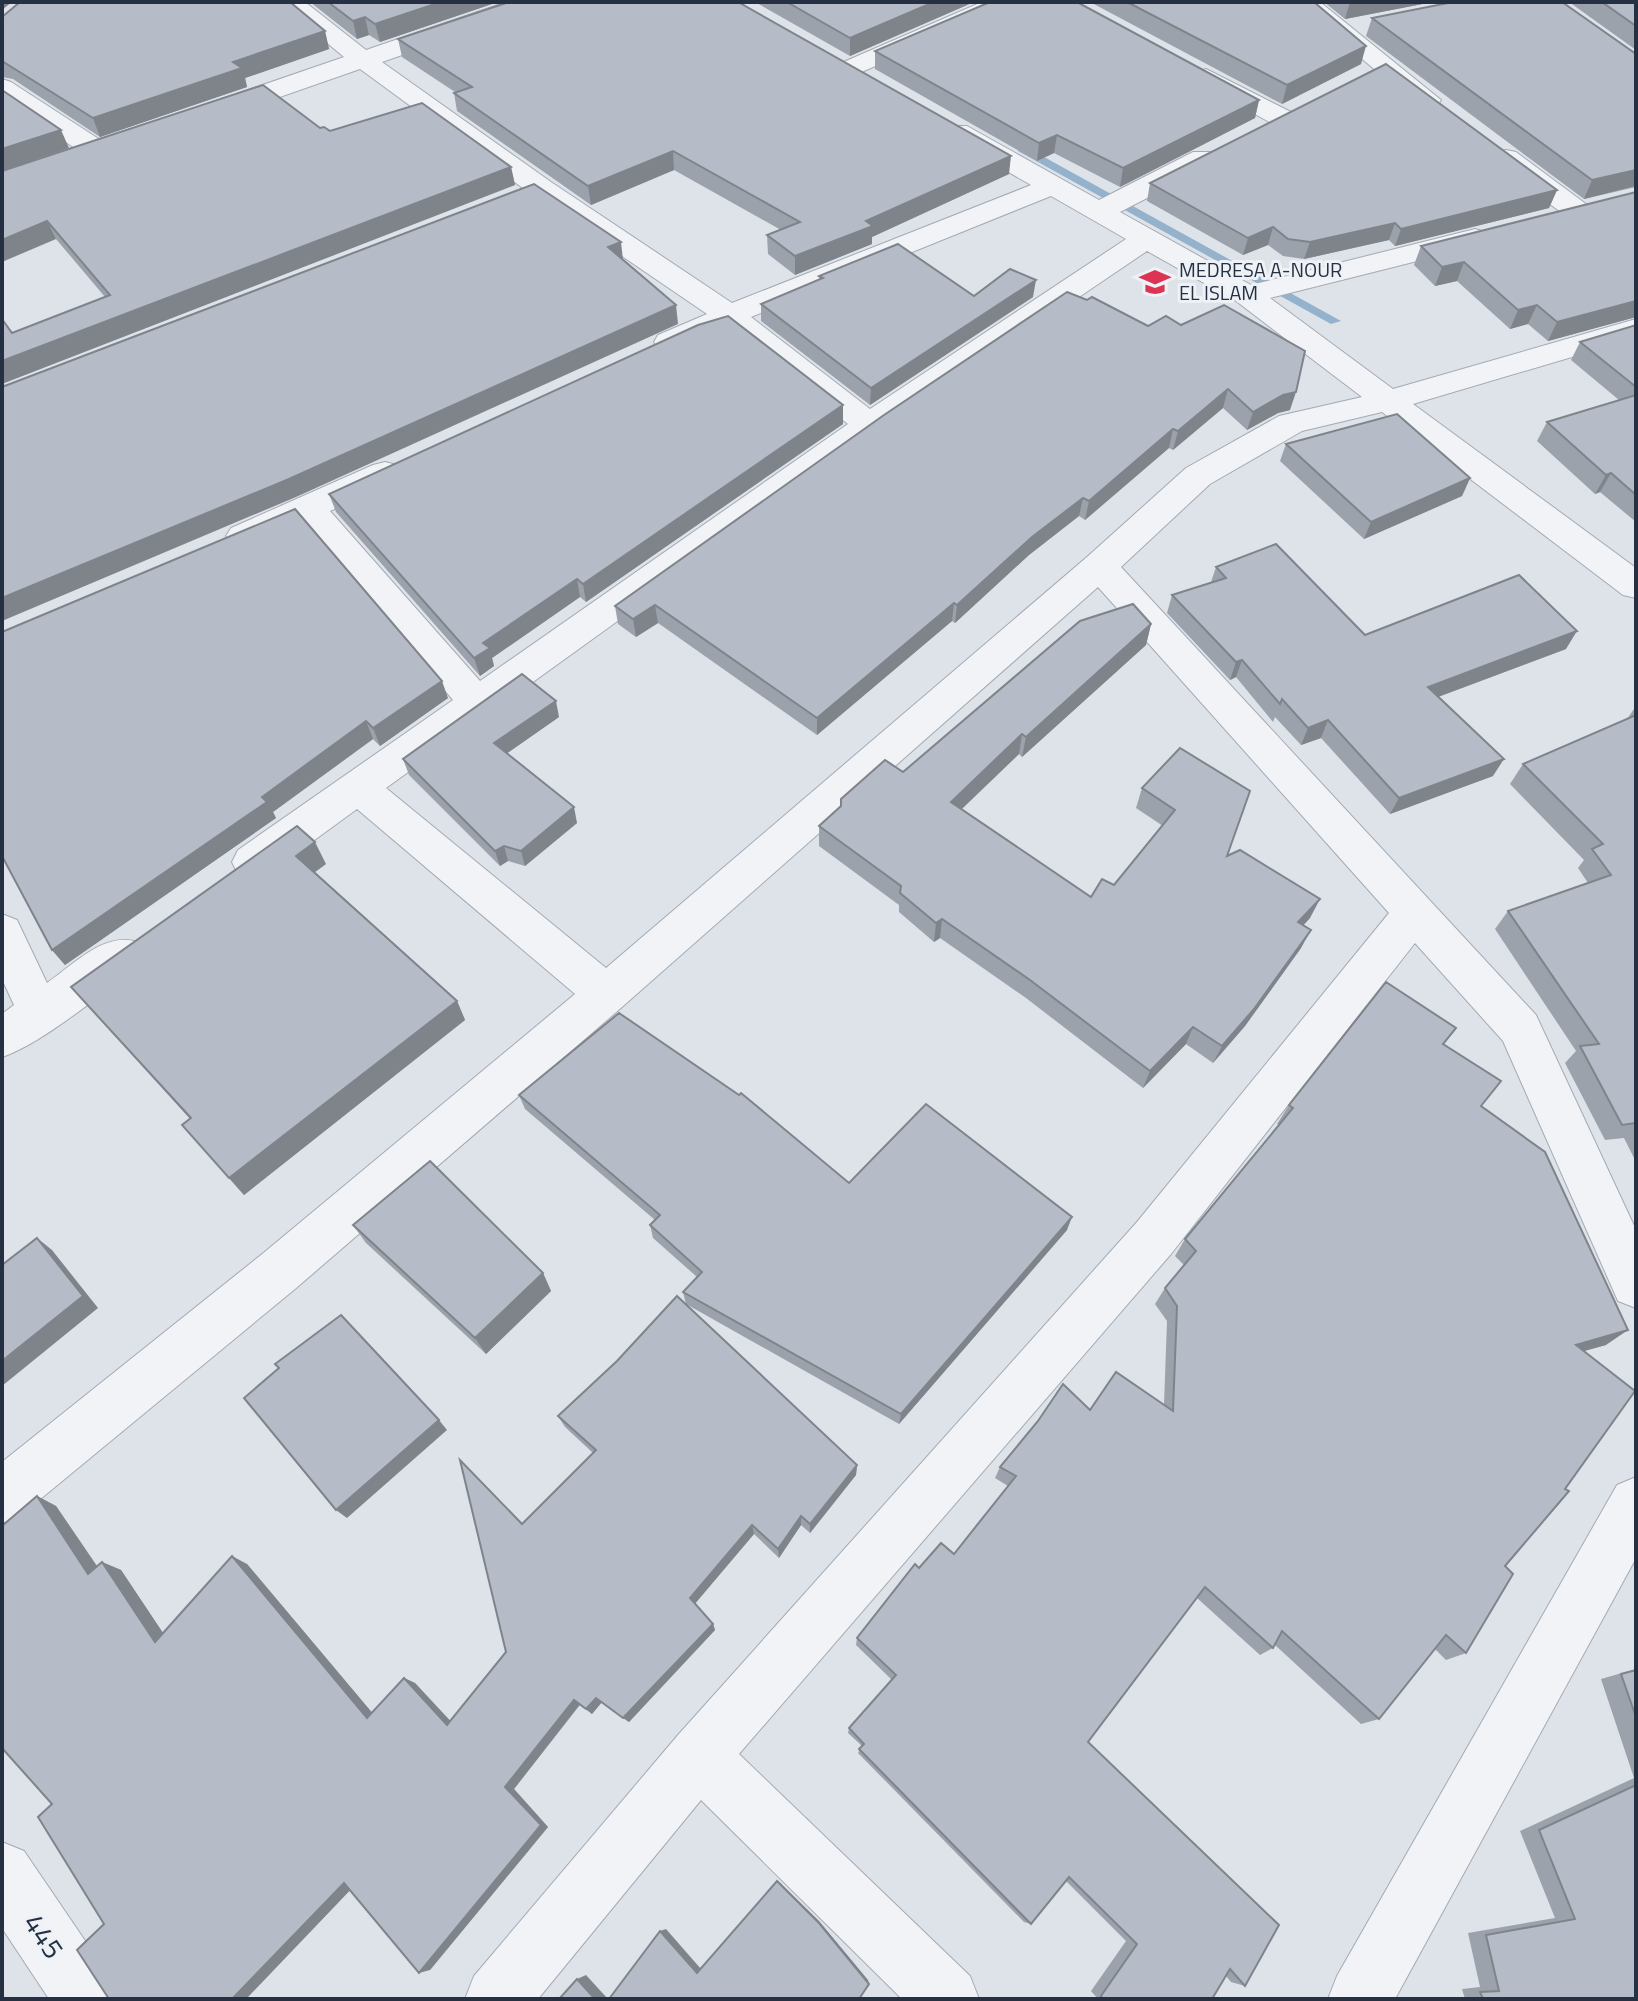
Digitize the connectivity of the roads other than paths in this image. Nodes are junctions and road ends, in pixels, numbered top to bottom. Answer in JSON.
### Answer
{"nodes":[{"id":1,"x":290,"y":2,"type":"edge"},
{"id":2,"x":531,"y":2,"type":"edge"},
{"id":3,"x":1002,"y":2,"type":"edge"},
{"id":4,"x":1305,"y":2,"type":"edge"},
{"id":5,"x":1369,"y":25,"type":"dead end"},
{"id":6,"x":1339,"y":30,"type":"junction"},
{"id":7,"x":822,"y":54,"type":"edge"},
{"id":8,"x":362,"y":59,"type":"junction"},
{"id":9,"x":1383,"y":66,"type":"junction"},
{"id":10,"x":1188,"y":67,"type":"edge"},
{"id":11,"x":848,"y":69,"type":"junction"},
{"id":12,"x":1358,"y":79,"type":"edge"},
{"id":13,"x":876,"y":85,"type":"edge"},
{"id":14,"x":2,"y":87,"type":"edge"},
{"id":15,"x":1307,"y":105,"type":"edge"},
{"id":16,"x":1445,"y":112,"type":"edge"},
{"id":17,"x":930,"y":116,"type":"edge"},
{"id":18,"x":1282,"y":118,"type":"junction"},
{"id":19,"x":186,"y":121,"type":"edge"},
{"id":20,"x":1254,"y":132,"type":"edge"},
{"id":21,"x":1481,"y":140,"type":"edge"},
{"id":22,"x":128,"y":141,"type":"edge"},
{"id":23,"x":1226,"y":147,"type":"edge"},
{"id":24,"x":98,"y":151,"type":"junction"},
{"id":25,"x":71,"y":160,"type":"edge"},
{"id":26,"x":1052,"y":186,"type":"junction"},
{"id":27,"x":541,"y":188,"type":"junction"},
{"id":28,"x":512,"y":200,"type":"edge"},
{"id":29,"x":1608,"y":205,"type":"edge"},
{"id":30,"x":1099,"y":211,"type":"junction"},
{"id":31,"x":1580,"y":213,"type":"junction"},
{"id":32,"x":1551,"y":220,"type":"edge"},
{"id":33,"x":1507,"y":230,"type":"edge"},
{"id":34,"x":1147,"y":238,"type":"junction"},
{"id":35,"x":1247,"y":295,"type":"junction"},
{"id":36,"x":729,"y":315,"type":"junction"},
{"id":37,"x":1636,"y":328,"type":"edge"},
{"id":38,"x":642,"y":355,"type":"edge"},
{"id":39,"x":1390,"y":400,"type":"junction"},
{"id":40,"x":869,"y":424,"type":"junction"},
{"id":41,"x":410,"y":461,"type":"edge"},
{"id":42,"x":309,"y":508,"type":"junction"},
{"id":43,"x":221,"y":545,"type":"edge"},
{"id":44,"x":1100,"y":566,"type":"junction"},
{"id":45,"x":1636,"y":586,"type":"edge"},
{"id":46,"x":476,"y":702,"type":"junction"},
{"id":47,"x":358,"y":788,"type":"junction"},
{"id":48,"x":218,"y":887,"type":"edge"},
{"id":49,"x":1416,"y":911,"type":"junction"},
{"id":50,"x":2,"y":932,"type":"edge"},
{"id":51,"x":154,"y":932,"type":"edge"},
{"id":52,"x":606,"y":994,"type":"junction"},
{"id":53,"x":40,"y":1014,"type":"junction"},
{"id":54,"x":2,"y":1038,"type":"edge"},
{"id":55,"x":1636,"y":1284,"type":"edge"},
{"id":56,"x":2,"y":1496,"type":"edge"},
{"id":57,"x":1636,"y":1504,"type":"edge"},
{"id":58,"x":699,"y":1756,"type":"junction"},
{"id":59,"x":2,"y":1873,"type":"edge"},
{"id":60,"x":86,"y":1999,"type":"edge"},
{"id":61,"x":497,"y":1999,"type":"edge"},
{"id":62,"x":947,"y":1999,"type":"edge"},
{"id":63,"x":1360,"y":1999,"type":"edge"}],
"edges":[{"from":1,"to":8,"type":"street"},
{"from":2,"to":8,"type":"street"},
{"from":3,"to":11,"type":"street"},
{"from":4,"to":6,"type":"street"},
{"from":5,"to":6,"type":"street"},
{"from":6,"to":9,"type":"street"},
{"from":7,"to":11,"type":"street"},
{"from":8,"to":19,"type":"street"},
{"from":8,"to":27,"type":"street"},
{"from":9,"to":12,"type":"street"},
{"from":9,"to":16,"type":"street"},
{"from":10,"to":18,"type":"street"},
{"from":11,"to":13,"type":"street"},
{"from":14,"to":24,"type":"street"},
{"from":15,"to":18,"type":"street"},
{"from":17,"to":26,"type":"street"},
{"from":18,"to":20,"type":"street"},
{"from":21,"to":31,"type":"street"},
{"from":22,"to":24,"type":"street"},
{"from":23,"to":30,"type":"street"},
{"from":24,"to":25,"type":"street"},
{"from":26,"to":30,"type":"street"},
{"from":26,"to":36,"type":"street"},
{"from":27,"to":28,"type":"street"},
{"from":27,"to":36,"type":"street"},
{"from":29,"to":31,"type":"street"},
{"from":30,"to":34,"type":"street"},
{"from":31,"to":32,"type":"street"},
{"from":33,"to":35,"type":"street"},
{"from":34,"to":35,"type":"street"},
{"from":34,"to":40,"type":"street"},
{"from":35,"to":39,"type":"street"},
{"from":36,"to":38,"type":"street"},
{"from":36,"to":40,"type":"street"},
{"from":37,"to":39,"type":"street"},
{"from":39,"to":44,"type":"street"},
{"from":39,"to":45,"type":"street"},
{"from":40,"to":46,"type":"street"},
{"from":41,"to":42,"type":"street"},
{"from":42,"to":43,"type":"street"},
{"from":42,"to":46,"type":"street"},
{"from":44,"to":49,"type":"street"},
{"from":44,"to":52,"type":"street"},
{"from":46,"to":47,"type":"street"},
{"from":47,"to":48,"type":"street"},
{"from":47,"to":52,"type":"street"},
{"from":49,"to":55,"type":"street"},
{"from":49,"to":58,"type":"street"},
{"from":50,"to":53,"type":"street"},
{"from":51,"to":53,"type":"street"},
{"from":52,"to":56,"type":"street"},
{"from":53,"to":54,"type":"street"},
{"from":57,"to":63,"type":"street"},
{"from":58,"to":61,"type":"street"},
{"from":58,"to":62,"type":"street"},
{"from":59,"to":60,"type":"street","name":"445"}]}
